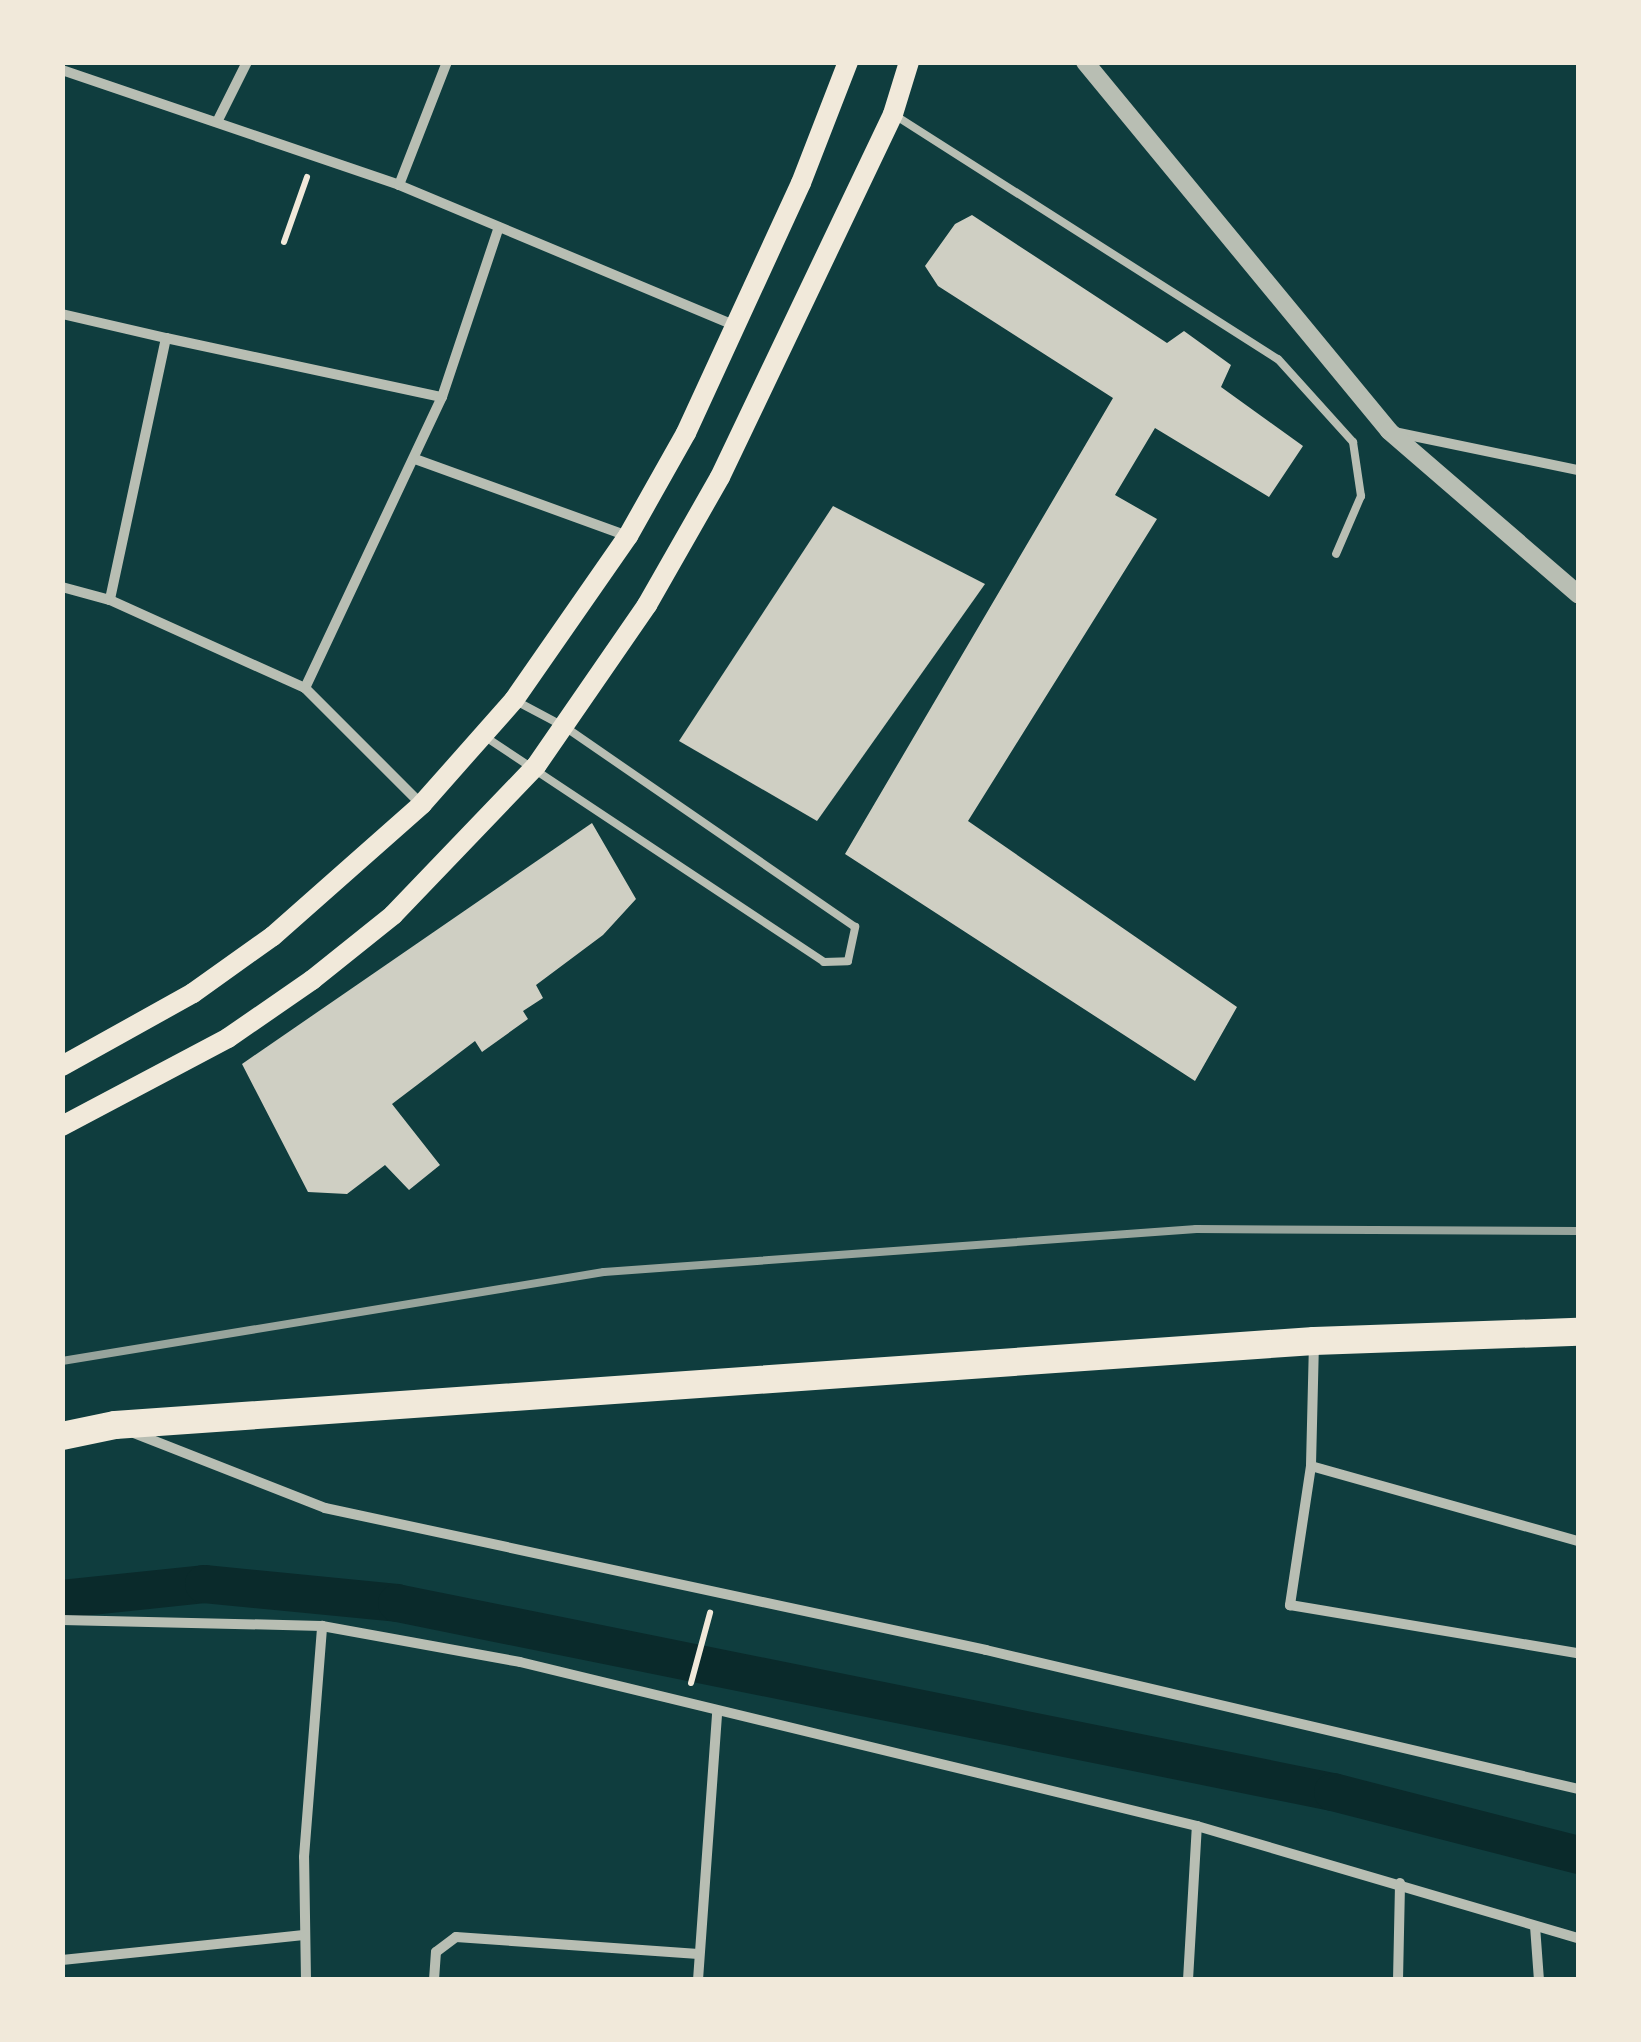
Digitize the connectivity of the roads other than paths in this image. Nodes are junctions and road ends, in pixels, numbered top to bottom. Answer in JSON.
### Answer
{"nodes":[{"id":1,"x":246,"y":62,"type":"edge"},
{"id":2,"x":446,"y":62,"type":"edge"},
{"id":3,"x":848,"y":62,"type":"edge"},
{"id":4,"x":909,"y":62,"type":"edge"},
{"id":5,"x":1085,"y":62,"type":"edge"},
{"id":6,"x":62,"y":70,"type":"edge"},
{"id":7,"x":893,"y":114,"type":"junction"},
{"id":8,"x":217,"y":122,"type":"junction"},
{"id":9,"x":399,"y":186,"type":"junction"},
{"id":10,"x":499,"y":228,"type":"junction"},
{"id":11,"x":62,"y":314,"type":"edge"},
{"id":12,"x":736,"y":326,"type":"junction"},
{"id":13,"x":166,"y":338,"type":"junction"},
{"id":14,"x":442,"y":397,"type":"junction"},
{"id":15,"x":1388,"y":431,"type":"junction"},
{"id":16,"x":415,"y":459,"type":"junction"},
{"id":17,"x":1578,"y":470,"type":"edge"},
{"id":18,"x":628,"y":536,"type":"junction"},
{"id":19,"x":1336,"y":554,"type":"dead end"},
{"id":20,"x":62,"y":587,"type":"edge"},
{"id":21,"x":1578,"y":594,"type":"edge"},
{"id":22,"x":110,"y":600,"type":"junction"},
{"id":23,"x":306,"y":688,"type":"junction"},
{"id":24,"x":514,"y":700,"type":"junction"},
{"id":25,"x":565,"y":727,"type":"junction"},
{"id":26,"x":484,"y":736,"type":"junction"},
{"id":27,"x":536,"y":766,"type":"junction"},
{"id":28,"x":422,"y":804,"type":"junction"},
{"id":29,"x":62,"y":1066,"type":"edge"},
{"id":30,"x":62,"y":1126,"type":"edge"},
{"id":31,"x":1578,"y":1332,"type":"edge"},
{"id":32,"x":1314,"y":1341,"type":"junction"},
{"id":33,"x":114,"y":1425,"type":"junction"},
{"id":34,"x":62,"y":1436,"type":"edge"},
{"id":35,"x":1310,"y":1466,"type":"junction"},
{"id":36,"x":1578,"y":1540,"type":"edge"},
{"id":37,"x":62,"y":1620,"type":"edge"},
{"id":38,"x":322,"y":1626,"type":"junction"},
{"id":39,"x":1578,"y":1653,"type":"edge"},
{"id":40,"x":717,"y":1713,"type":"junction"},
{"id":41,"x":1578,"y":1788,"type":"edge"},
{"id":42,"x":1198,"y":1826,"type":"junction"},
{"id":43,"x":1400,"y":1883,"type":"junction"},
{"id":44,"x":1535,"y":1926,"type":"junction"},
{"id":45,"x":304,"y":1935,"type":"junction"},
{"id":46,"x":1578,"y":1938,"type":"edge"},
{"id":47,"x":698,"y":1954,"type":"junction"},
{"id":48,"x":62,"y":1960,"type":"edge"},
{"id":49,"x":306,"y":1980,"type":"edge"},
{"id":50,"x":434,"y":1980,"type":"edge"},
{"id":51,"x":698,"y":1980,"type":"edge"},
{"id":52,"x":1188,"y":1980,"type":"edge"},
{"id":53,"x":1398,"y":1980,"type":"edge"},
{"id":54,"x":1539,"y":1980,"type":"edge"}],
"edges":[{"from":1,"to":8,"type":"street"},
{"from":2,"to":9,"type":"street"},
{"from":3,"to":12,"type":"main road"},
{"from":4,"to":7,"type":"main road"},
{"from":5,"to":15,"type":"street"},
{"from":6,"to":8,"type":"street"},
{"from":7,"to":19,"type":"lane"},
{"from":7,"to":25,"type":"main road"},
{"from":8,"to":9,"type":"street"},
{"from":9,"to":10,"type":"street"},
{"from":10,"to":12,"type":"street"},
{"from":10,"to":14,"type":"street"},
{"from":11,"to":13,"type":"street"},
{"from":12,"to":18,"type":"main road"},
{"from":13,"to":14,"type":"street"},
{"from":13,"to":22,"type":"street"},
{"from":14,"to":16,"type":"street"},
{"from":15,"to":17,"type":"street"},
{"from":15,"to":21,"type":"street"},
{"from":16,"to":18,"type":"street"},
{"from":16,"to":23,"type":"street"},
{"from":18,"to":24,"type":"main road"},
{"from":20,"to":22,"type":"street"},
{"from":22,"to":23,"type":"street"},
{"from":23,"to":28,"type":"street"},
{"from":24,"to":25,"type":"lane"},
{"from":24,"to":26,"type":"main road"},
{"from":25,"to":27,"type":"main road"},
{"from":25,"to":27,"type":"lane"},
{"from":26,"to":27,"type":"lane"},
{"from":26,"to":28,"type":"main road"},
{"from":27,"to":30,"type":"main road"},
{"from":28,"to":29,"type":"main road"},
{"from":31,"to":32,"type":"highway"},
{"from":32,"to":33,"type":"highway"},
{"from":32,"to":35,"type":"street"},
{"from":33,"to":34,"type":"highway"},
{"from":33,"to":41,"type":"street"},
{"from":35,"to":36,"type":"street"},
{"from":35,"to":39,"type":"street"},
{"from":37,"to":38,"type":"street"},
{"from":38,"to":40,"type":"street"},
{"from":38,"to":45,"type":"street"},
{"from":40,"to":42,"type":"street"},
{"from":40,"to":47,"type":"street"},
{"from":42,"to":43,"type":"street"},
{"from":42,"to":52,"type":"street"},
{"from":43,"to":44,"type":"street"},
{"from":43,"to":53,"type":"street"},
{"from":44,"to":46,"type":"street"},
{"from":44,"to":54,"type":"street"},
{"from":45,"to":48,"type":"street"},
{"from":45,"to":49,"type":"street"},
{"from":47,"to":50,"type":"street"},
{"from":47,"to":51,"type":"street"}]}
